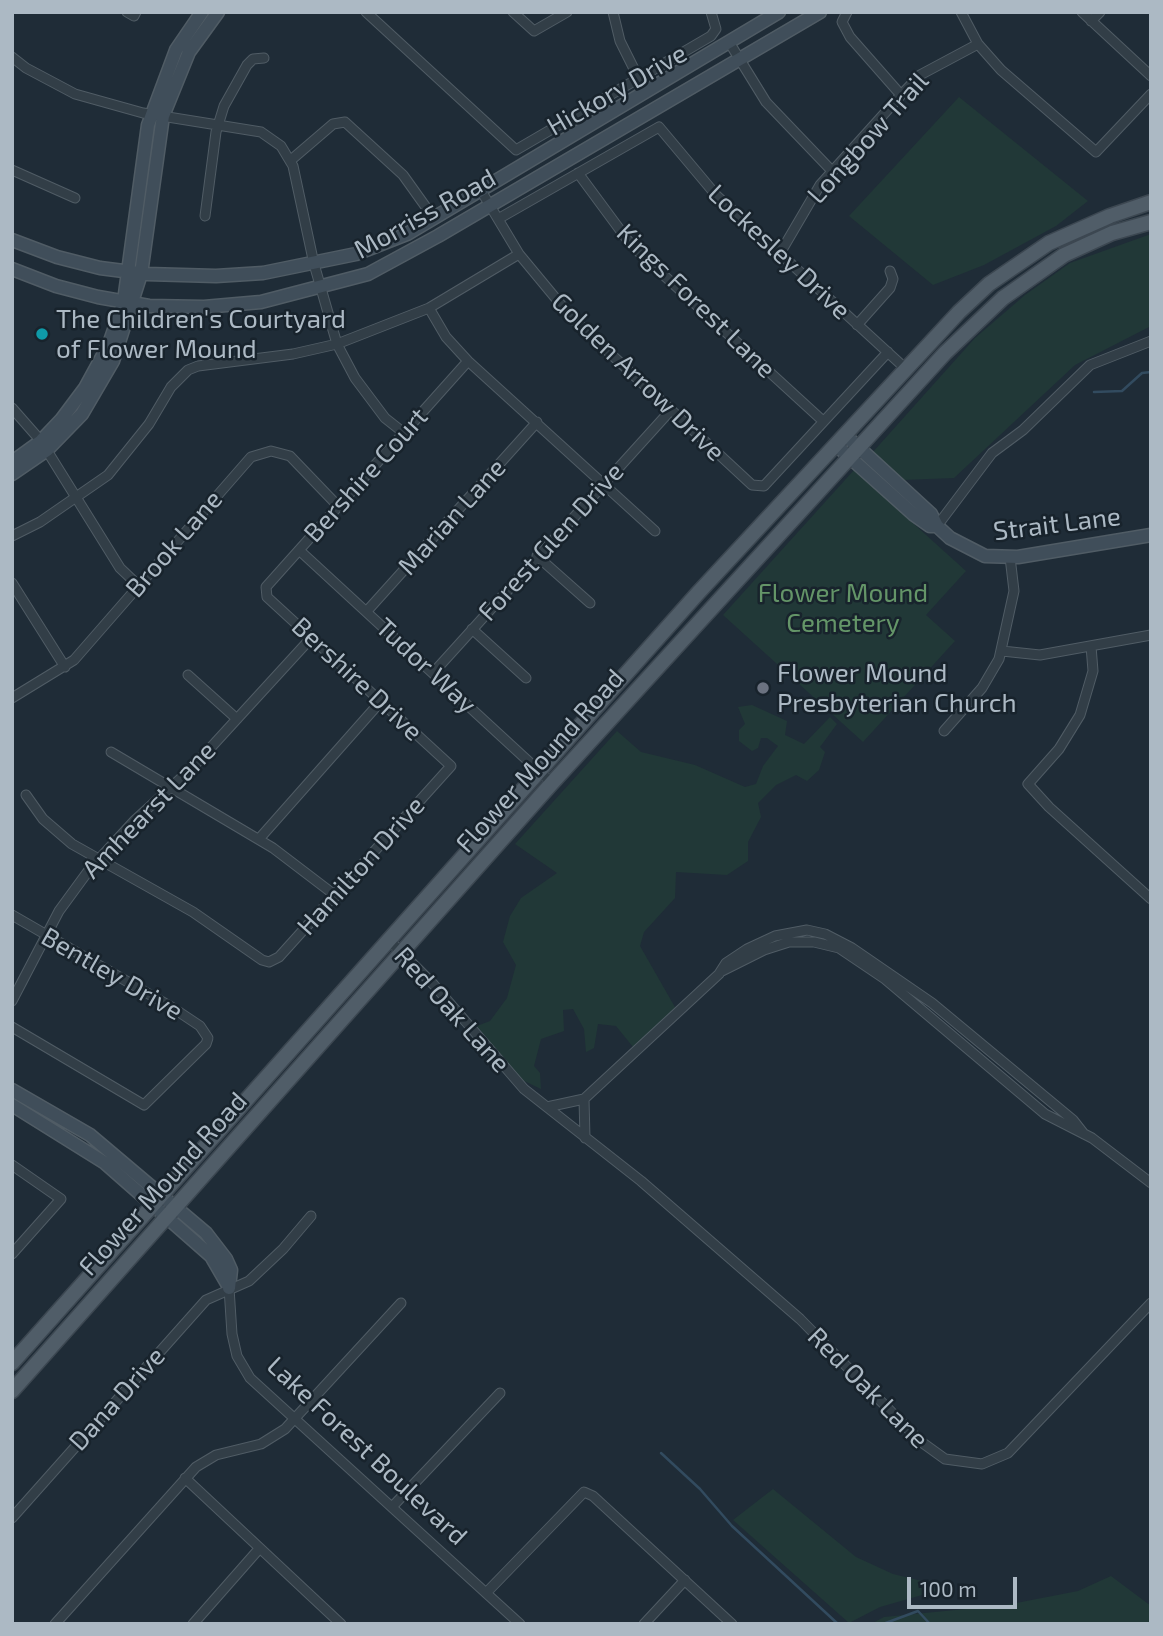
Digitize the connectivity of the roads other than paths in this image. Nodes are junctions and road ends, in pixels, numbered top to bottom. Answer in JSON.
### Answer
{"nodes":[{"id":1,"x":202,"y":12,"type":"edge"},
{"id":2,"x":218,"y":12,"type":"edge"},
{"id":3,"x":366,"y":12,"type":"edge"},
{"id":4,"x":513,"y":12,"type":"edge"},
{"id":5,"x":567,"y":12,"type":"edge"},
{"id":6,"x":613,"y":12,"type":"edge"},
{"id":7,"x":711,"y":12,"type":"edge"},
{"id":8,"x":779,"y":12,"type":"edge"},
{"id":9,"x":820,"y":12,"type":"edge"},
{"id":10,"x":961,"y":12,"type":"edge"},
{"id":11,"x":1082,"y":12,"type":"edge"},
{"id":12,"x":1100,"y":12,"type":"edge"},
{"id":13,"x":845,"y":14,"type":"edge"},
{"id":14,"x":1091,"y":21,"type":"junction"},
{"id":15,"x":729,"y":42,"type":"junction"},
{"id":16,"x":978,"y":44,"type":"junction"},
{"id":17,"x":12,"y":57,"type":"edge"},
{"id":18,"x":264,"y":58,"type":"dead end"},
{"id":19,"x":739,"y":60,"type":"junction"},
{"id":20,"x":1151,"y":76,"type":"edge"},
{"id":21,"x":638,"y":77,"type":"junction"},
{"id":22,"x":1151,"y":94,"type":"edge"},
{"id":23,"x":901,"y":95,"type":"junction"},
{"id":24,"x":157,"y":115,"type":"junction"},
{"id":25,"x":218,"y":124,"type":"junction"},
{"id":26,"x":291,"y":160,"type":"junction"},
{"id":27,"x":12,"y":170,"type":"edge"},
{"id":28,"x":832,"y":172,"type":"junction"},
{"id":29,"x":578,"y":173,"type":"junction"},
{"id":30,"x":480,"y":188,"type":"junction"},
{"id":31,"x":75,"y":198,"type":"dead end"},
{"id":32,"x":1149,"y":203,"type":"edge"},
{"id":33,"x":490,"y":205,"type":"junction"},
{"id":34,"x":205,"y":216,"type":"dead end"},
{"id":35,"x":433,"y":217,"type":"junction"},
{"id":36,"x":498,"y":219,"type":"junction"},
{"id":37,"x":1151,"y":222,"type":"edge"},
{"id":38,"x":1112,"y":233,"type":"junction"},
{"id":39,"x":12,"y":240,"type":"edge"},
{"id":40,"x":519,"y":254,"type":"junction"},
{"id":41,"x":779,"y":255,"type":"junction"},
{"id":42,"x":314,"y":264,"type":"junction"},
{"id":43,"x":12,"y":269,"type":"edge"},
{"id":44,"x":890,"y":271,"type":"dead end"},
{"id":45,"x":134,"y":273,"type":"junction"},
{"id":46,"x":322,"y":288,"type":"junction"},
{"id":47,"x":128,"y":303,"type":"junction"},
{"id":48,"x":429,"y":308,"type":"junction"},
{"id":49,"x":857,"y":324,"type":"junction"},
{"id":50,"x":1151,"y":341,"type":"edge"},
{"id":51,"x":337,"y":344,"type":"junction"},
{"id":52,"x":888,"y":352,"type":"junction"},
{"id":53,"x":468,"y":361,"type":"junction"},
{"id":54,"x":906,"y":369,"type":"junction"},
{"id":55,"x":12,"y":408,"type":"edge"},
{"id":56,"x":670,"y":411,"type":"junction"},
{"id":57,"x":822,"y":421,"type":"junction"},
{"id":58,"x":537,"y":422,"type":"junction"},
{"id":59,"x":404,"y":433,"type":"junction"},
{"id":60,"x":841,"y":440,"type":"junction"},
{"id":61,"x":44,"y":446,"type":"junction"},
{"id":62,"x":853,"y":452,"type":"junction"},
{"id":63,"x":12,"y":462,"type":"edge"},
{"id":64,"x":12,"y":474,"type":"edge"},
{"id":65,"x":603,"y":482,"type":"junction"},
{"id":66,"x":77,"y":498,"type":"junction"},
{"id":67,"x":338,"y":506,"type":"junction"},
{"id":68,"x":937,"y":526,"type":"junction"},
{"id":69,"x":655,"y":531,"type":"dead end"},
{"id":70,"x":1151,"y":535,"type":"edge"},
{"id":71,"x":12,"y":537,"type":"edge"},
{"id":72,"x":299,"y":550,"type":"junction"},
{"id":73,"x":537,"y":556,"type":"junction"},
{"id":74,"x":1010,"y":557,"type":"junction"},
{"id":75,"x":12,"y":583,"type":"edge"},
{"id":76,"x":139,"y":586,"type":"junction"},
{"id":77,"x":266,"y":591,"type":"joint"},
{"id":78,"x":698,"y":593,"type":"junction"},
{"id":79,"x":590,"y":603,"type":"dead end"},
{"id":80,"x":713,"y":606,"type":"junction"},
{"id":81,"x":367,"y":611,"type":"junction"},
{"id":82,"x":472,"y":629,"type":"junction"},
{"id":83,"x":1151,"y":635,"type":"edge"},
{"id":84,"x":312,"y":637,"type":"junction"},
{"id":85,"x":1091,"y":646,"type":"junction"},
{"id":86,"x":1002,"y":651,"type":"junction"},
{"id":87,"x":65,"y":667,"type":"junction"},
{"id":88,"x":433,"y":673,"type":"junction"},
{"id":89,"x":188,"y":675,"type":"dead end"},
{"id":90,"x":526,"y":678,"type":"dead end"},
{"id":91,"x":12,"y":698,"type":"edge"},
{"id":92,"x":382,"y":700,"type":"junction"},
{"id":93,"x":237,"y":719,"type":"junction"},
{"id":94,"x":944,"y":731,"type":"dead end"},
{"id":95,"x":111,"y":752,"type":"dead end"},
{"id":96,"x":451,"y":766,"type":"joint"},
{"id":97,"x":539,"y":771,"type":"junction"},
{"id":98,"x":552,"y":783,"type":"junction"},
{"id":99,"x":172,"y":787,"type":"junction"},
{"id":100,"x":26,"y":795,"type":"dead end"},
{"id":101,"x":259,"y":839,"type":"junction"},
{"id":102,"x":98,"y":859,"type":"junction"},
{"id":103,"x":336,"y":896,"type":"junction"},
{"id":104,"x":1151,"y":899,"type":"edge"},
{"id":105,"x":12,"y":915,"type":"edge"},
{"id":106,"x":45,"y":936,"type":"junction"},
{"id":107,"x":388,"y":940,"type":"junction"},
{"id":108,"x":402,"y":953,"type":"junction"},
{"id":109,"x":12,"y":1001,"type":"edge"},
{"id":110,"x":12,"y":1027,"type":"edge"},
{"id":111,"x":12,"y":1090,"type":"edge"},
{"id":112,"x":584,"y":1099,"type":"junction"},
{"id":113,"x":12,"y":1105,"type":"edge"},
{"id":114,"x":547,"y":1107,"type":"junction"},
{"id":115,"x":585,"y":1138,"type":"junction"},
{"id":116,"x":12,"y":1165,"type":"edge"},
{"id":117,"x":1151,"y":1183,"type":"edge"},
{"id":118,"x":158,"y":1200,"type":"junction"},
{"id":119,"x":172,"y":1211,"type":"junction"},
{"id":120,"x":311,"y":1216,"type":"dead end"},
{"id":121,"x":12,"y":1254,"type":"edge"},
{"id":122,"x":229,"y":1288,"type":"junction"},
{"id":123,"x":401,"y":1303,"type":"dead end"},
{"id":124,"x":1151,"y":1303,"type":"edge"},
{"id":125,"x":12,"y":1363,"type":"edge"},
{"id":126,"x":12,"y":1391,"type":"edge"},
{"id":127,"x":500,"y":1393,"type":"dead end"},
{"id":128,"x":295,"y":1418,"type":"junction"},
{"id":129,"x":185,"y":1478,"type":"junction"},
{"id":130,"x":392,"y":1507,"type":"junction"},
{"id":131,"x":12,"y":1518,"type":"edge"},
{"id":132,"x":260,"y":1549,"type":"junction"},
{"id":133,"x":685,"y":1580,"type":"junction"},
{"id":134,"x":486,"y":1593,"type":"junction"},
{"id":135,"x":55,"y":1624,"type":"edge"},
{"id":136,"x":193,"y":1624,"type":"edge"},
{"id":137,"x":341,"y":1624,"type":"edge"},
{"id":138,"x":520,"y":1624,"type":"edge"},
{"id":139,"x":644,"y":1624,"type":"edge"},
{"id":140,"x":732,"y":1624,"type":"edge"}],
"edges":[{"from":1,"to":24,"type":"main road"},
{"from":2,"to":24,"type":"main road"},
{"from":3,"to":21,"type":"street","name":"Hickory Drive"},
{"from":4,"to":5,"type":"street"},
{"from":6,"to":21,"type":"street"},
{"from":7,"to":21,"type":"street","name":"Hickory Drive"},
{"from":8,"to":15,"type":"main road","name":"Morriss Road"},
{"from":9,"to":19,"type":"main road","name":"Morriss Road"},
{"from":10,"to":16,"type":"street"},
{"from":11,"to":14,"type":"street"},
{"from":12,"to":14,"type":"street"},
{"from":13,"to":23,"type":"street"},
{"from":14,"to":20,"type":"street"},
{"from":15,"to":19,"type":"street"},
{"from":15,"to":30,"type":"main road","name":"Morriss Road"},
{"from":16,"to":22,"type":"street"},
{"from":16,"to":23,"type":"street","name":"Longbow Trail"},
{"from":17,"to":24,"type":"street"},
{"from":18,"to":25,"type":"street"},
{"from":19,"to":28,"type":"street"},
{"from":19,"to":33,"type":"main road","name":"Morriss Road"},
{"from":23,"to":28,"type":"street","name":"Longbow Trail"},
{"from":24,"to":25,"type":"street"},
{"from":24,"to":45,"type":"main road"},
{"from":25,"to":26,"type":"street"},
{"from":25,"to":34,"type":"street"},
{"from":26,"to":35,"type":"street"},
{"from":26,"to":42,"type":"street"},
{"from":27,"to":31,"type":"street"},
{"from":28,"to":41,"type":"street","name":"Longbow Trail"},
{"from":29,"to":36,"type":"street"},
{"from":29,"to":41,"type":"street","name":"Lockesley Drive"},
{"from":29,"to":57,"type":"street","name":"Kings Forest Lane"},
{"from":30,"to":33,"type":"street","name":"Golden Arrow Drive"},
{"from":30,"to":35,"type":"main road","name":"Morriss Road"},
{"from":32,"to":38,"type":"main road"},
{"from":32,"to":54,"type":"main road","name":"Flower Mound Road"},
{"from":33,"to":36,"type":"street","name":"Golden Arrow Drive"},
{"from":33,"to":46,"type":"main road","name":"Morriss Road"},
{"from":35,"to":42,"type":"main road","name":"Morriss Road"},
{"from":36,"to":40,"type":"street","name":"Golden Arrow Drive"},
{"from":37,"to":38,"type":"main road","name":"Flower Mound Road"},
{"from":38,"to":62,"type":"main road","name":"Flower Mound Road"},
{"from":39,"to":45,"type":"main road","name":"Morriss Road"},
{"from":40,"to":48,"type":"street"},
{"from":40,"to":56,"type":"street","name":"Golden Arrow Drive"},
{"from":41,"to":49,"type":"street","name":"Lockesley Drive"},
{"from":42,"to":45,"type":"main road","name":"Morriss Road"},
{"from":42,"to":46,"type":"street"},
{"from":43,"to":47,"type":"main road","name":"Morriss Road"},
{"from":44,"to":49,"type":"street"},
{"from":45,"to":47,"type":"main road"},
{"from":46,"to":47,"type":"main road","name":"Morriss Road"},
{"from":46,"to":51,"type":"street"},
{"from":47,"to":61,"type":"main road"},
{"from":48,"to":51,"type":"street"},
{"from":48,"to":53,"type":"street"},
{"from":49,"to":52,"type":"street","name":"Lockesley Drive"},
{"from":50,"to":68,"type":"street"},
{"from":51,"to":59,"type":"street"},
{"from":51,"to":66,"type":"street"},
{"from":52,"to":54,"type":"street","name":"Lockesley Drive"},
{"from":52,"to":57,"type":"street"},
{"from":53,"to":58,"type":"street"},
{"from":53,"to":59,"type":"street","name":"Bershire Court"},
{"from":54,"to":60,"type":"main road","name":"Flower Mound Road"},
{"from":55,"to":61,"type":"street"},
{"from":56,"to":57,"type":"street","name":"Golden Arrow Drive"},
{"from":56,"to":65,"type":"street","name":"Forest Glen Drive"},
{"from":58,"to":65,"type":"street"},
{"from":58,"to":81,"type":"street","name":"Marian Lane"},
{"from":59,"to":67,"type":"street","name":"Bershire Court"},
{"from":60,"to":62,"type":"main road","name":"Strait Lane"},
{"from":60,"to":78,"type":"main road","name":"Flower Mound Road"},
{"from":61,"to":63,"type":"main road"},
{"from":61,"to":64,"type":"main road"},
{"from":61,"to":66,"type":"street"},
{"from":62,"to":68,"type":"main road","name":"Strait Lane"},
{"from":62,"to":80,"type":"main road","name":"Flower Mound Road"},
{"from":65,"to":69,"type":"street"},
{"from":65,"to":73,"type":"street","name":"Forest Glen Drive"},
{"from":66,"to":71,"type":"street"},
{"from":66,"to":76,"type":"street"},
{"from":67,"to":72,"type":"street","name":"Bershire Court"},
{"from":67,"to":76,"type":"street","name":"Brook Lane"},
{"from":68,"to":74,"type":"main road","name":"Strait Lane"},
{"from":70,"to":74,"type":"main road","name":"Strait Lane"},
{"from":72,"to":77,"type":"street","name":"Bershire Court"},
{"from":72,"to":81,"type":"street","name":"Tudor Way"},
{"from":73,"to":79,"type":"street"},
{"from":73,"to":82,"type":"street","name":"Forest Glen Drive"},
{"from":74,"to":86,"type":"street"},
{"from":75,"to":87,"type":"street"},
{"from":76,"to":87,"type":"street","name":"Brook Lane"},
{"from":77,"to":84,"type":"street","name":"Bershire Drive"},
{"from":78,"to":80,"type":"main road"},
{"from":78,"to":97,"type":"main road","name":"Flower Mound Road"},
{"from":80,"to":98,"type":"main road","name":"Flower Mound Road"},
{"from":81,"to":88,"type":"street","name":"Tudor Way"},
{"from":82,"to":88,"type":"street","name":"Forest Glen Drive"},
{"from":82,"to":90,"type":"street"},
{"from":83,"to":85,"type":"street"},
{"from":84,"to":92,"type":"street","name":"Bershire Drive"},
{"from":84,"to":93,"type":"street","name":"Amhearst Lane"},
{"from":85,"to":86,"type":"street"},
{"from":85,"to":104,"type":"street"},
{"from":86,"to":94,"type":"street"},
{"from":87,"to":91,"type":"street","name":"Brook Lane"},
{"from":88,"to":97,"type":"street","name":"Tudor Way"},
{"from":89,"to":93,"type":"street"},
{"from":92,"to":96,"type":"street","name":"Bershire Drive"},
{"from":92,"to":101,"type":"street"},
{"from":93,"to":99,"type":"street","name":"Amhearst Lane"},
{"from":95,"to":99,"type":"street"},
{"from":96,"to":103,"type":"street","name":"Hamilton Drive"},
{"from":97,"to":98,"type":"street","name":"Tudor Way"},
{"from":97,"to":107,"type":"main road","name":"Flower Mound Road"},
{"from":98,"to":108,"type":"main road","name":"Flower Mound Road"},
{"from":99,"to":101,"type":"street"},
{"from":99,"to":102,"type":"street","name":"Amhearst Lane"},
{"from":100,"to":102,"type":"street"},
{"from":101,"to":103,"type":"street"},
{"from":102,"to":103,"type":"street","name":"Hamilton Drive"},
{"from":102,"to":106,"type":"street","name":"Amhearst Lane"},
{"from":105,"to":106,"type":"street","name":"Bentley Drive"},
{"from":106,"to":109,"type":"street","name":"Amhearst Lane"},
{"from":106,"to":110,"type":"street","name":"Bentley Drive"},
{"from":107,"to":108,"type":"street","name":"Red Oak Lane"},
{"from":107,"to":118,"type":"main road","name":"Flower Mound Road"},
{"from":108,"to":114,"type":"street","name":"Red Oak Lane"},
{"from":108,"to":119,"type":"main road","name":"Flower Mound Road"},
{"from":111,"to":118,"type":"main road","name":"Lake Forest Boulevard"},
{"from":112,"to":114,"type":"street"},
{"from":112,"to":115,"type":"street"},
{"from":112,"to":117,"type":"street"},
{"from":113,"to":118,"type":"main road","name":"Lake Forest Boulevard"},
{"from":114,"to":115,"type":"street","name":"Red Oak Lane"},
{"from":115,"to":124,"type":"street","name":"Red Oak Lane"},
{"from":116,"to":121,"type":"street"},
{"from":118,"to":119,"type":"main road","name":"Lake Forest Boulevard"},
{"from":118,"to":125,"type":"main road","name":"Flower Mound Road"},
{"from":119,"to":122,"type":"main road","name":"Lake Forest Boulevard"},
{"from":119,"to":126,"type":"main road","name":"Flower Mound Road"},
{"from":120,"to":122,"type":"street","name":"Dana Drive"},
{"from":122,"to":128,"type":"street","name":"Lake Forest Boulevard"},
{"from":122,"to":131,"type":"street","name":"Dana Drive"},
{"from":123,"to":128,"type":"street"},
{"from":127,"to":130,"type":"street"},
{"from":128,"to":129,"type":"street"},
{"from":128,"to":130,"type":"street","name":"Lake Forest Boulevard"},
{"from":129,"to":132,"type":"street"},
{"from":129,"to":135,"type":"street"},
{"from":130,"to":134,"type":"street","name":"Lake Forest Boulevard"},
{"from":132,"to":136,"type":"street"},
{"from":132,"to":137,"type":"street"},
{"from":133,"to":134,"type":"street"},
{"from":133,"to":139,"type":"street"},
{"from":133,"to":140,"type":"street"},
{"from":134,"to":138,"type":"street","name":"Lake Forest Boulevard"}]}
